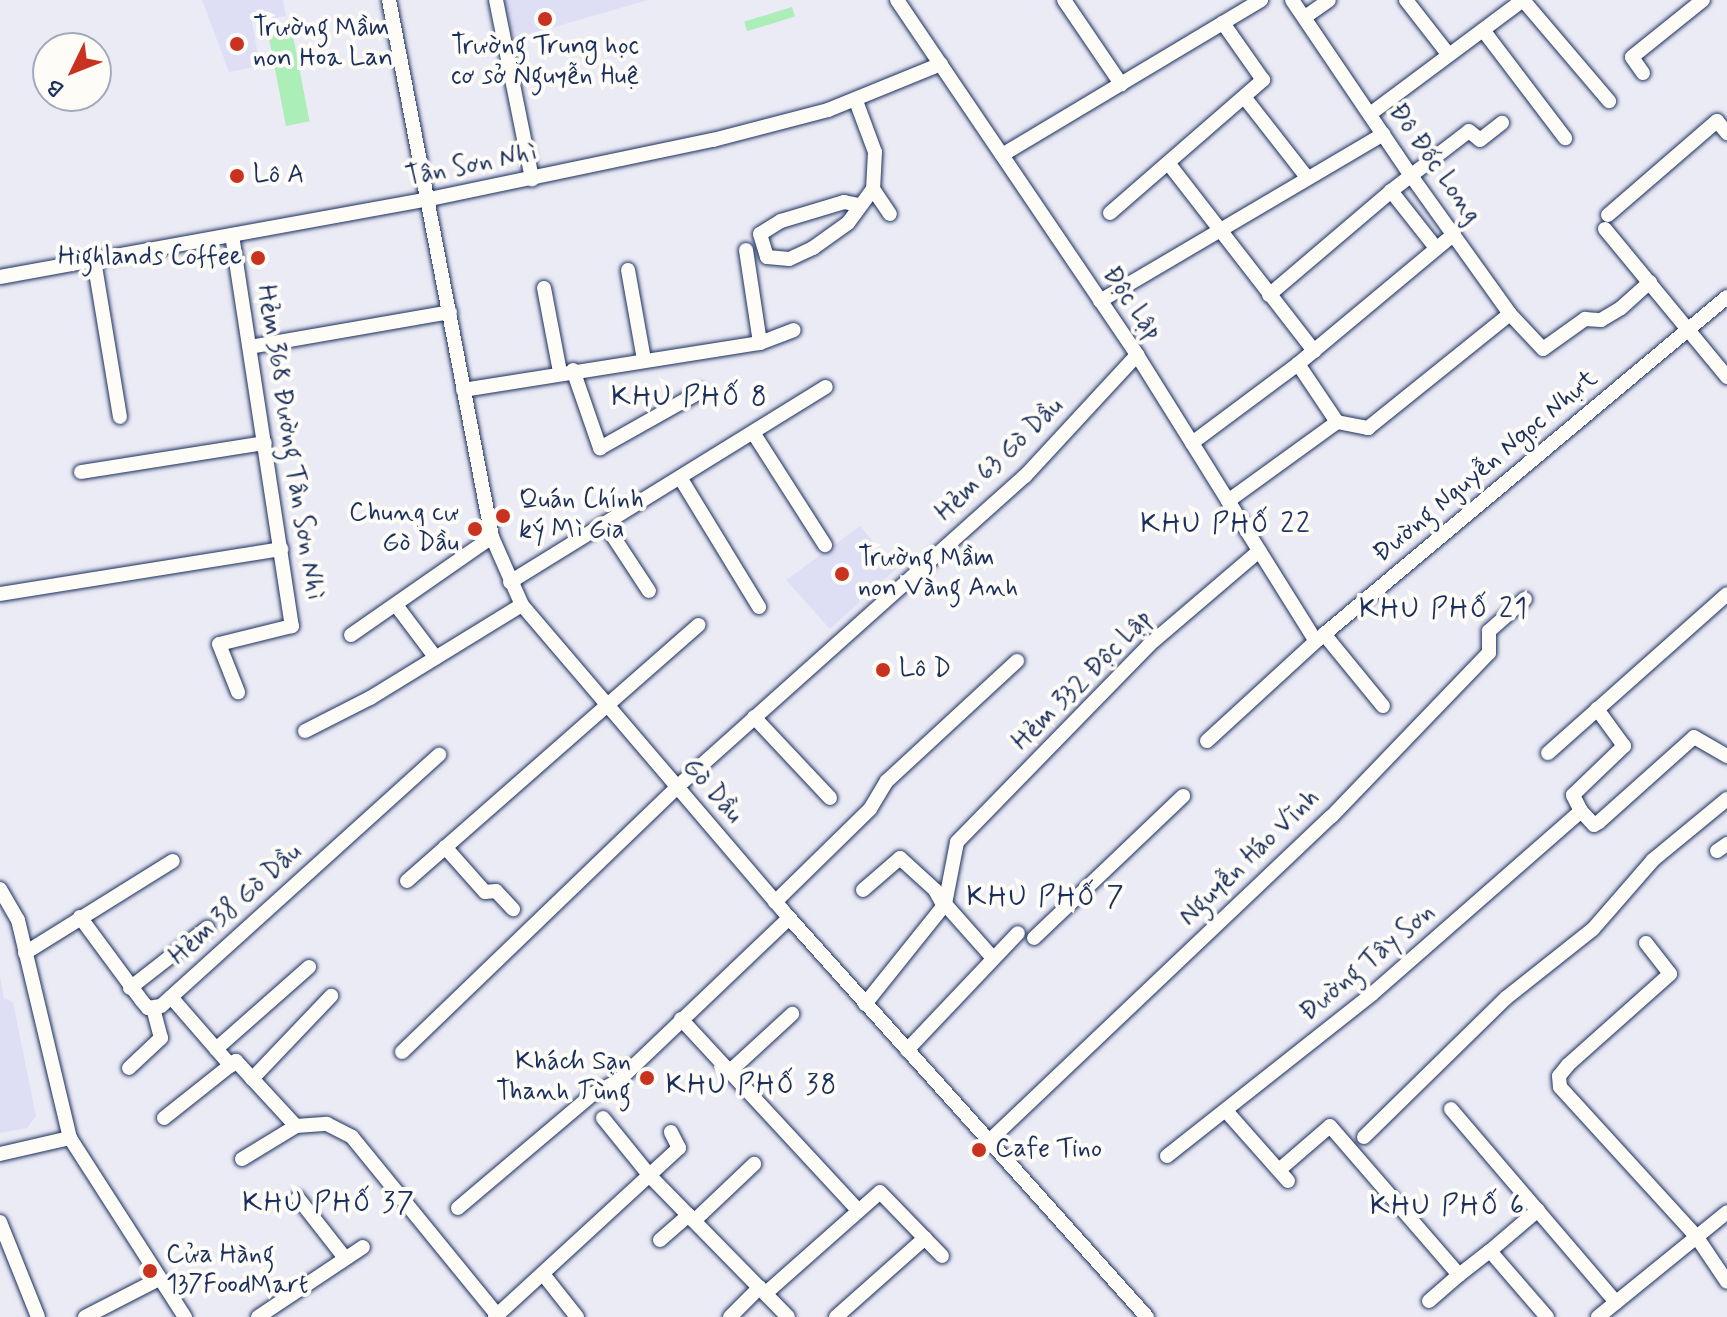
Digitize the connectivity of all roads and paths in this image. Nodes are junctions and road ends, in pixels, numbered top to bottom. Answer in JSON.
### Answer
{"nodes":[{"id":1,"x":389,"y":0,"type":"edge"},
{"id":2,"x":496,"y":0,"type":"edge"},
{"id":3,"x":897,"y":0,"type":"edge"},
{"id":4,"x":1064,"y":0,"type":"edge"},
{"id":5,"x":1261,"y":0,"type":"edge"},
{"id":6,"x":1292,"y":0,"type":"edge"},
{"id":7,"x":1329,"y":0,"type":"edge"},
{"id":8,"x":1406,"y":0,"type":"edge"},
{"id":9,"x":1703,"y":0,"type":"edge"},
{"id":10,"x":1514,"y":3,"type":"edge"},
{"id":11,"x":1305,"y":17,"type":"junction"},
{"id":12,"x":1223,"y":23,"type":"junction"},
{"id":13,"x":1483,"y":30,"type":"junction"},
{"id":14,"x":1448,"y":54,"type":"junction"},
{"id":15,"x":941,"y":64,"type":"junction"},
{"id":16,"x":1643,"y":73,"type":"dead end"},
{"id":17,"x":1121,"y":84,"type":"junction"},
{"id":18,"x":1245,"y":98,"type":"junction"},
{"id":19,"x":856,"y":101,"type":"junction"},
{"id":20,"x":1609,"y":101,"type":"dead end"},
{"id":21,"x":1370,"y":114,"type":"junction"},
{"id":22,"x":1502,"y":123,"type":"dead end"},
{"id":23,"x":1727,"y":133,"type":"edge"},
{"id":24,"x":1383,"y":134,"type":"junction"},
{"id":25,"x":1565,"y":138,"type":"dead end"},
{"id":26,"x":1002,"y":155,"type":"junction"},
{"id":27,"x":1169,"y":164,"type":"junction"},
{"id":28,"x":1306,"y":176,"type":"junction"},
{"id":29,"x":1412,"y":177,"type":"junction"},
{"id":30,"x":532,"y":179,"type":"junction"},
{"id":31,"x":873,"y":189,"type":"junction"},
{"id":32,"x":1391,"y":191,"type":"junction"},
{"id":33,"x":430,"y":199,"type":"junction"},
{"id":34,"x":858,"y":205,"type":"junction"},
{"id":35,"x":1110,"y":213,"type":"dead end"},
{"id":36,"x":890,"y":214,"type":"dead end"},
{"id":37,"x":1218,"y":230,"type":"junction"},
{"id":38,"x":1454,"y":234,"type":"junction"},
{"id":39,"x":232,"y":235,"type":"junction"},
{"id":40,"x":1436,"y":248,"type":"junction"},
{"id":41,"x":746,"y":250,"type":"dead end"},
{"id":42,"x":94,"y":260,"type":"junction"},
{"id":43,"x":628,"y":270,"type":"dead end"},
{"id":44,"x":0,"y":277,"type":"edge"},
{"id":45,"x":1650,"y":282,"type":"junction"},
{"id":46,"x":544,"y":288,"type":"dead end"},
{"id":47,"x":1269,"y":295,"type":"junction"},
{"id":48,"x":1727,"y":297,"type":"edge"},
{"id":49,"x":1100,"y":301,"type":"junction"},
{"id":50,"x":450,"y":312,"type":"junction"},
{"id":51,"x":1510,"y":314,"type":"junction"},
{"id":52,"x":794,"y":330,"type":"dead end"},
{"id":53,"x":1686,"y":331,"type":"junction"},
{"id":54,"x":760,"y":343,"type":"junction"},
{"id":55,"x":250,"y":347,"type":"junction"},
{"id":56,"x":1314,"y":351,"type":"junction"},
{"id":57,"x":1137,"y":355,"type":"junction"},
{"id":58,"x":644,"y":360,"type":"junction"},
{"id":59,"x":1298,"y":364,"type":"junction"},
{"id":60,"x":567,"y":371,"type":"junction"},
{"id":61,"x":1727,"y":377,"type":"edge"},
{"id":62,"x":826,"y":387,"type":"dead end"},
{"id":63,"x":463,"y":390,"type":"junction"},
{"id":64,"x":701,"y":391,"type":"dead end"},
{"id":65,"x":120,"y":417,"type":"dead end"},
{"id":66,"x":1337,"y":422,"type":"junction"},
{"id":67,"x":754,"y":434,"type":"junction"},
{"id":68,"x":265,"y":443,"type":"junction"},
{"id":69,"x":1192,"y":443,"type":"junction"},
{"id":70,"x":81,"y":472,"type":"dead end"},
{"id":71,"x":681,"y":479,"type":"junction"},
{"id":72,"x":1228,"y":501,"type":"junction"},
{"id":73,"x":605,"y":524,"type":"junction"},
{"id":74,"x":492,"y":537,"type":"junction"},
{"id":75,"x":825,"y":545,"type":"dead end"},
{"id":76,"x":281,"y":549,"type":"junction"},
{"id":77,"x":1259,"y":551,"type":"junction"},
{"id":78,"x":510,"y":582,"type":"junction"},
{"id":79,"x":649,"y":591,"type":"dead end"},
{"id":80,"x":0,"y":594,"type":"edge"},
{"id":81,"x":1727,"y":594,"type":"edge"},
{"id":82,"x":1525,"y":599,"type":"dead end"},
{"id":83,"x":396,"y":605,"type":"junction"},
{"id":84,"x":522,"y":605,"type":"junction"},
{"id":85,"x":759,"y":607,"type":"dead end"},
{"id":86,"x":698,"y":625,"type":"dead end"},
{"id":87,"x":351,"y":635,"type":"dead end"},
{"id":88,"x":1320,"y":637,"type":"junction"},
{"id":89,"x":436,"y":658,"type":"junction"},
{"id":90,"x":1017,"y":661,"type":"dead end"},
{"id":91,"x":238,"y":692,"type":"dead end"},
{"id":92,"x":605,"y":704,"type":"junction"},
{"id":93,"x":1383,"y":706,"type":"dead end"},
{"id":94,"x":1597,"y":709,"type":"junction"},
{"id":95,"x":754,"y":717,"type":"junction"},
{"id":96,"x":305,"y":731,"type":"dead end"},
{"id":97,"x":1207,"y":741,"type":"dead end"},
{"id":98,"x":1548,"y":753,"type":"dead end"},
{"id":99,"x":439,"y":755,"type":"dead end"},
{"id":100,"x":1727,"y":756,"type":"edge"},
{"id":101,"x":677,"y":787,"type":"junction"},
{"id":102,"x":1183,"y":796,"type":"dead end"},
{"id":103,"x":830,"y":798,"type":"dead end"},
{"id":104,"x":1727,"y":799,"type":"edge"},
{"id":105,"x":1581,"y":811,"type":"junction"},
{"id":106,"x":445,"y":847,"type":"junction"},
{"id":107,"x":173,"y":861,"type":"dead end"},
{"id":108,"x":407,"y":881,"type":"dead end"},
{"id":109,"x":0,"y":889,"type":"edge"},
{"id":110,"x":863,"y":890,"type":"dead end"},
{"id":111,"x":775,"y":902,"type":"junction"},
{"id":112,"x":945,"y":905,"type":"junction"},
{"id":113,"x":513,"y":909,"type":"dead end"},
{"id":114,"x":80,"y":917,"type":"junction"},
{"id":115,"x":789,"y":918,"type":"junction"},
{"id":116,"x":207,"y":928,"type":"dead end"},
{"id":117,"x":1018,"y":933,"type":"dead end"},
{"id":118,"x":1034,"y":938,"type":"dead end"},
{"id":119,"x":1646,"y":943,"type":"dead end"},
{"id":120,"x":25,"y":953,"type":"junction"},
{"id":121,"x":993,"y":958,"type":"junction"},
{"id":122,"x":309,"y":967,"type":"dead end"},
{"id":123,"x":130,"y":988,"type":"junction"},
{"id":124,"x":331,"y":996,"type":"dead end"},
{"id":125,"x":171,"y":997,"type":"junction"},
{"id":126,"x":865,"y":1004,"type":"junction"},
{"id":127,"x":153,"y":1009,"type":"junction"},
{"id":128,"x":792,"y":1014,"type":"dead end"},
{"id":129,"x":681,"y":1019,"type":"junction"},
{"id":130,"x":216,"y":1049,"type":"junction"},
{"id":131,"x":907,"y":1050,"type":"junction"},
{"id":132,"x":402,"y":1052,"type":"dead end"},
{"id":133,"x":234,"y":1064,"type":"junction"},
{"id":134,"x":129,"y":1068,"type":"dead end"},
{"id":135,"x":729,"y":1072,"type":"junction"},
{"id":136,"x":252,"y":1079,"type":"junction"},
{"id":137,"x":1451,"y":1109,"type":"dead end"},
{"id":138,"x":1227,"y":1112,"type":"junction"},
{"id":139,"x":164,"y":1118,"type":"dead end"},
{"id":140,"x":603,"y":1118,"type":"dead end"},
{"id":141,"x":296,"y":1126,"type":"junction"},
{"id":142,"x":671,"y":1132,"type":"dead end"},
{"id":143,"x":1364,"y":1137,"type":"dead end"},
{"id":144,"x":70,"y":1138,"type":"junction"},
{"id":145,"x":989,"y":1141,"type":"junction"},
{"id":146,"x":0,"y":1154,"type":"edge"},
{"id":147,"x":1167,"y":1156,"type":"dead end"},
{"id":148,"x":242,"y":1159,"type":"dead end"},
{"id":149,"x":754,"y":1164,"type":"dead end"},
{"id":150,"x":650,"y":1176,"type":"junction"},
{"id":151,"x":298,"y":1198,"type":"dead end"},
{"id":152,"x":458,"y":1208,"type":"dead end"},
{"id":153,"x":858,"y":1210,"type":"junction"},
{"id":154,"x":1538,"y":1210,"type":"junction"},
{"id":155,"x":1727,"y":1212,"type":"edge"},
{"id":156,"x":692,"y":1218,"type":"junction"},
{"id":157,"x":1,"y":1227,"type":"edge"},
{"id":158,"x":1696,"y":1236,"type":"junction"},
{"id":159,"x":925,"y":1238,"type":"junction"},
{"id":160,"x":660,"y":1240,"type":"dead end"},
{"id":161,"x":363,"y":1247,"type":"dead end"},
{"id":162,"x":1490,"y":1251,"type":"junction"},
{"id":163,"x":942,"y":1256,"type":"dead end"},
{"id":164,"x":345,"y":1258,"type":"junction"},
{"id":165,"x":543,"y":1274,"type":"junction"},
{"id":166,"x":1459,"y":1275,"type":"junction"},
{"id":167,"x":157,"y":1280,"type":"junction"},
{"id":168,"x":1727,"y":1282,"type":"edge"},
{"id":169,"x":763,"y":1290,"type":"junction"},
{"id":170,"x":1429,"y":1301,"type":"dead end"},
{"id":171,"x":1616,"y":1302,"type":"junction"},
{"id":172,"x":496,"y":1316,"type":"edge"},
{"id":173,"x":38,"y":1317,"type":"edge"},
{"id":174,"x":87,"y":1317,"type":"edge"},
{"id":175,"x":185,"y":1317,"type":"edge"},
{"id":176,"x":258,"y":1317,"type":"edge"},
{"id":177,"x":577,"y":1317,"type":"edge"},
{"id":178,"x":730,"y":1317,"type":"edge"},
{"id":179,"x":788,"y":1317,"type":"edge"},
{"id":180,"x":836,"y":1317,"type":"edge"},
{"id":181,"x":1147,"y":1317,"type":"edge"},
{"id":182,"x":1547,"y":1317,"type":"edge"},
{"id":183,"x":1598,"y":1317,"type":"edge"}],
"edges":[{"from":1,"to":33,"type":"street","name":"Gò Dầu"},
{"from":2,"to":30,"type":"street"},
{"from":3,"to":15,"type":"street","name":"Độc Lập"},
{"from":4,"to":17,"type":"street"},
{"from":5,"to":12,"type":"street"},
{"from":6,"to":11,"type":"street","name":"Đô Đốc Long"},
{"from":7,"to":11,"type":"street"},
{"from":8,"to":14,"type":"street"},
{"from":9,"to":16,"type":"street"},
{"from":10,"to":13,"type":"street"},
{"from":10,"to":20,"type":"street"},
{"from":11,"to":21,"type":"street","name":"Đô Đốc Long"},
{"from":12,"to":17,"type":"street"},
{"from":12,"to":18,"type":"street"},
{"from":13,"to":14,"type":"street"},
{"from":13,"to":25,"type":"street"},
{"from":14,"to":21,"type":"street"},
{"from":15,"to":19,"type":"street","name":"Tân Sơn Nhì"},
{"from":15,"to":26,"type":"street","name":"Độc Lập"},
{"from":17,"to":26,"type":"street"},
{"from":18,"to":27,"type":"street"},
{"from":18,"to":28,"type":"street"},
{"from":19,"to":30,"type":"street","name":"Tân Sơn Nhì"},
{"from":19,"to":31,"type":"street"},
{"from":21,"to":24,"type":"street","name":"Đô Đốc Long"},
{"from":22,"to":29,"type":"street"},
{"from":23,"to":45,"type":"street"},
{"from":24,"to":28,"type":"street"},
{"from":24,"to":29,"type":"street","name":"Đô Đốc Long"},
{"from":26,"to":49,"type":"street","name":"Độc Lập"},
{"from":27,"to":35,"type":"street"},
{"from":27,"to":37,"type":"street"},
{"from":28,"to":37,"type":"street"},
{"from":29,"to":32,"type":"street"},
{"from":29,"to":38,"type":"street","name":"Đô Đốc Long"},
{"from":30,"to":33,"type":"street","name":"Tân Sơn Nhì"},
{"from":31,"to":34,"type":"street"},
{"from":31,"to":36,"type":"street"},
{"from":32,"to":40,"type":"street"},
{"from":32,"to":47,"type":"street"},
{"from":33,"to":39,"type":"street","name":"Tân Sơn Nhì"},
{"from":33,"to":50,"type":"street","name":"Gò Dầu"},
{"from":34,"to":34,"type":"street"},
{"from":37,"to":47,"type":"street"},
{"from":37,"to":49,"type":"street"},
{"from":38,"to":40,"type":"street"},
{"from":38,"to":51,"type":"street","name":"Đô Đốc Long"},
{"from":39,"to":42,"type":"street","name":"Tân Sơn Nhì"},
{"from":39,"to":55,"type":"street","name":"Hẻm 368 Đường Tân Sơn Nhì"},
{"from":40,"to":56,"type":"street"},
{"from":41,"to":54,"type":"street"},
{"from":42,"to":44,"type":"street","name":"Tân Sơn Nhì"},
{"from":42,"to":65,"type":"street"},
{"from":43,"to":58,"type":"street"},
{"from":45,"to":51,"type":"street","name":"Đô Đốc Long"},
{"from":45,"to":53,"type":"street"},
{"from":46,"to":60,"type":"street"},
{"from":47,"to":56,"type":"street"},
{"from":48,"to":53,"type":"street","name":"Đường Nguyễn Ngọc Nhựt"},
{"from":49,"to":57,"type":"street","name":"Độc Lập"},
{"from":50,"to":55,"type":"street"},
{"from":50,"to":63,"type":"street","name":"Gò Dầu"},
{"from":51,"to":66,"type":"street"},
{"from":52,"to":54,"type":"street"},
{"from":53,"to":61,"type":"street"},
{"from":53,"to":88,"type":"street","name":"Đường Nguyễn Ngọc Nhựt"},
{"from":54,"to":58,"type":"street"},
{"from":55,"to":68,"type":"street","name":"Hẻm 368 Đường Tân Sơn Nhì"},
{"from":56,"to":59,"type":"street"},
{"from":57,"to":69,"type":"street","name":"Độc Lập"},
{"from":57,"to":95,"type":"street","name":"Hẻm 63 Gò Dầu"},
{"from":58,"to":60,"type":"street"},
{"from":59,"to":66,"type":"street"},
{"from":59,"to":69,"type":"street"},
{"from":60,"to":63,"type":"street"},
{"from":60,"to":64,"type":"street"},
{"from":62,"to":67,"type":"street"},
{"from":63,"to":74,"type":"street","name":"Gò Dầu"},
{"from":66,"to":72,"type":"street"},
{"from":67,"to":71,"type":"street"},
{"from":67,"to":75,"type":"street"},
{"from":68,"to":70,"type":"street"},
{"from":68,"to":76,"type":"street","name":"Hẻm 368 Đường Tân Sơn Nhì"},
{"from":69,"to":72,"type":"street","name":"Độc Lập"},
{"from":71,"to":73,"type":"street"},
{"from":71,"to":85,"type":"street"},
{"from":72,"to":77,"type":"street","name":"Độc Lập"},
{"from":73,"to":78,"type":"street"},
{"from":73,"to":79,"type":"street"},
{"from":74,"to":78,"type":"street","name":"Gò Dầu"},
{"from":74,"to":83,"type":"street"},
{"from":76,"to":80,"type":"street"},
{"from":76,"to":91,"type":"street","name":"Hẻm 368 Đường Tân Sơn Nhì"},
{"from":77,"to":88,"type":"street","name":"Độc Lập"},
{"from":77,"to":112,"type":"street","name":"Hẻm 332 Độc Lập"},
{"from":78,"to":84,"type":"street","name":"Gò Dầu"},
{"from":81,"to":94,"type":"street"},
{"from":82,"to":145,"type":"street","name":"Nguyễn Háo Vĩnh"},
{"from":83,"to":87,"type":"street"},
{"from":83,"to":89,"type":"street"},
{"from":84,"to":89,"type":"street"},
{"from":84,"to":92,"type":"street","name":"Gò Dầu"},
{"from":86,"to":92,"type":"street"},
{"from":88,"to":93,"type":"street","name":"Độc Lập"},
{"from":88,"to":97,"type":"street","name":"Đường Nguyễn Ngọc Nhựt"},
{"from":89,"to":96,"type":"street"},
{"from":90,"to":111,"type":"street"},
{"from":92,"to":101,"type":"street","name":"Gò Dầu"},
{"from":92,"to":106,"type":"street"},
{"from":94,"to":98,"type":"street"},
{"from":94,"to":105,"type":"street"},
{"from":95,"to":101,"type":"street","name":"Hẻm 63 Gò Dầu"},
{"from":95,"to":103,"type":"street"},
{"from":99,"to":125,"type":"street","name":"Hẻm 38 Gò Dầu"},
{"from":100,"to":105,"type":"street"},
{"from":101,"to":111,"type":"street","name":"Gò Dầu"},
{"from":101,"to":132,"type":"street","name":"Hẻm 63 Gò Dầu"},
{"from":102,"to":118,"type":"street"},
{"from":104,"to":143,"type":"street"},
{"from":105,"to":138,"type":"street","name":"Đường Tây Sơn"},
{"from":106,"to":108,"type":"street"},
{"from":106,"to":113,"type":"street"},
{"from":107,"to":114,"type":"street"},
{"from":109,"to":120,"type":"street"},
{"from":110,"to":112,"type":"street"},
{"from":111,"to":115,"type":"street","name":"Gò Dầu"},
{"from":112,"to":121,"type":"street"},
{"from":112,"to":126,"type":"street"},
{"from":114,"to":120,"type":"street"},
{"from":114,"to":123,"type":"street"},
{"from":115,"to":126,"type":"street","name":"Gò Dầu"},
{"from":115,"to":129,"type":"street"},
{"from":116,"to":123,"type":"street"},
{"from":117,"to":121,"type":"street"},
{"from":119,"to":158,"type":"street"},
{"from":120,"to":144,"type":"street"},
{"from":121,"to":131,"type":"street"},
{"from":122,"to":130,"type":"street"},
{"from":123,"to":127,"type":"street"},
{"from":124,"to":136,"type":"street"},
{"from":125,"to":127,"type":"street","name":"Hẻm 38 Gò Dầu"},
{"from":125,"to":130,"type":"street"},
{"from":126,"to":131,"type":"street","name":"Gò Dầu"},
{"from":127,"to":134,"type":"street"},
{"from":128,"to":135,"type":"street"},
{"from":129,"to":135,"type":"street"},
{"from":129,"to":152,"type":"street"},
{"from":130,"to":133,"type":"street"},
{"from":131,"to":145,"type":"street","name":"Gò Dầu"},
{"from":133,"to":136,"type":"street"},
{"from":133,"to":139,"type":"street"},
{"from":135,"to":153,"type":"street"},
{"from":136,"to":141,"type":"street"},
{"from":137,"to":154,"type":"street"},
{"from":138,"to":147,"type":"street","name":"Đường Tây Sơn"},
{"from":138,"to":166,"type":"street"},
{"from":140,"to":150,"type":"street"},
{"from":141,"to":148,"type":"street"},
{"from":141,"to":172,"type":"street"},
{"from":142,"to":150,"type":"street"},
{"from":144,"to":146,"type":"street"},
{"from":144,"to":167,"type":"street"},
{"from":145,"to":181,"type":"street","name":"Gò Dầu"},
{"from":149,"to":156,"type":"street"},
{"from":150,"to":156,"type":"street"},
{"from":150,"to":165,"type":"street"},
{"from":151,"to":164,"type":"street"},
{"from":153,"to":159,"type":"street"},
{"from":153,"to":169,"type":"street"},
{"from":154,"to":162,"type":"street"},
{"from":154,"to":171,"type":"street"},
{"from":155,"to":158,"type":"street"},
{"from":156,"to":160,"type":"street"},
{"from":156,"to":169,"type":"street"},
{"from":157,"to":173,"type":"street"},
{"from":158,"to":168,"type":"street"},
{"from":158,"to":171,"type":"street"},
{"from":159,"to":163,"type":"street"},
{"from":159,"to":180,"type":"street"},
{"from":161,"to":164,"type":"street"},
{"from":162,"to":166,"type":"street"},
{"from":162,"to":182,"type":"street"},
{"from":164,"to":176,"type":"street"},
{"from":165,"to":172,"type":"street"},
{"from":165,"to":177,"type":"street"},
{"from":166,"to":170,"type":"street"},
{"from":167,"to":174,"type":"street"},
{"from":167,"to":175,"type":"street"},
{"from":169,"to":178,"type":"street"},
{"from":169,"to":179,"type":"street"},
{"from":171,"to":183,"type":"street"}]}
